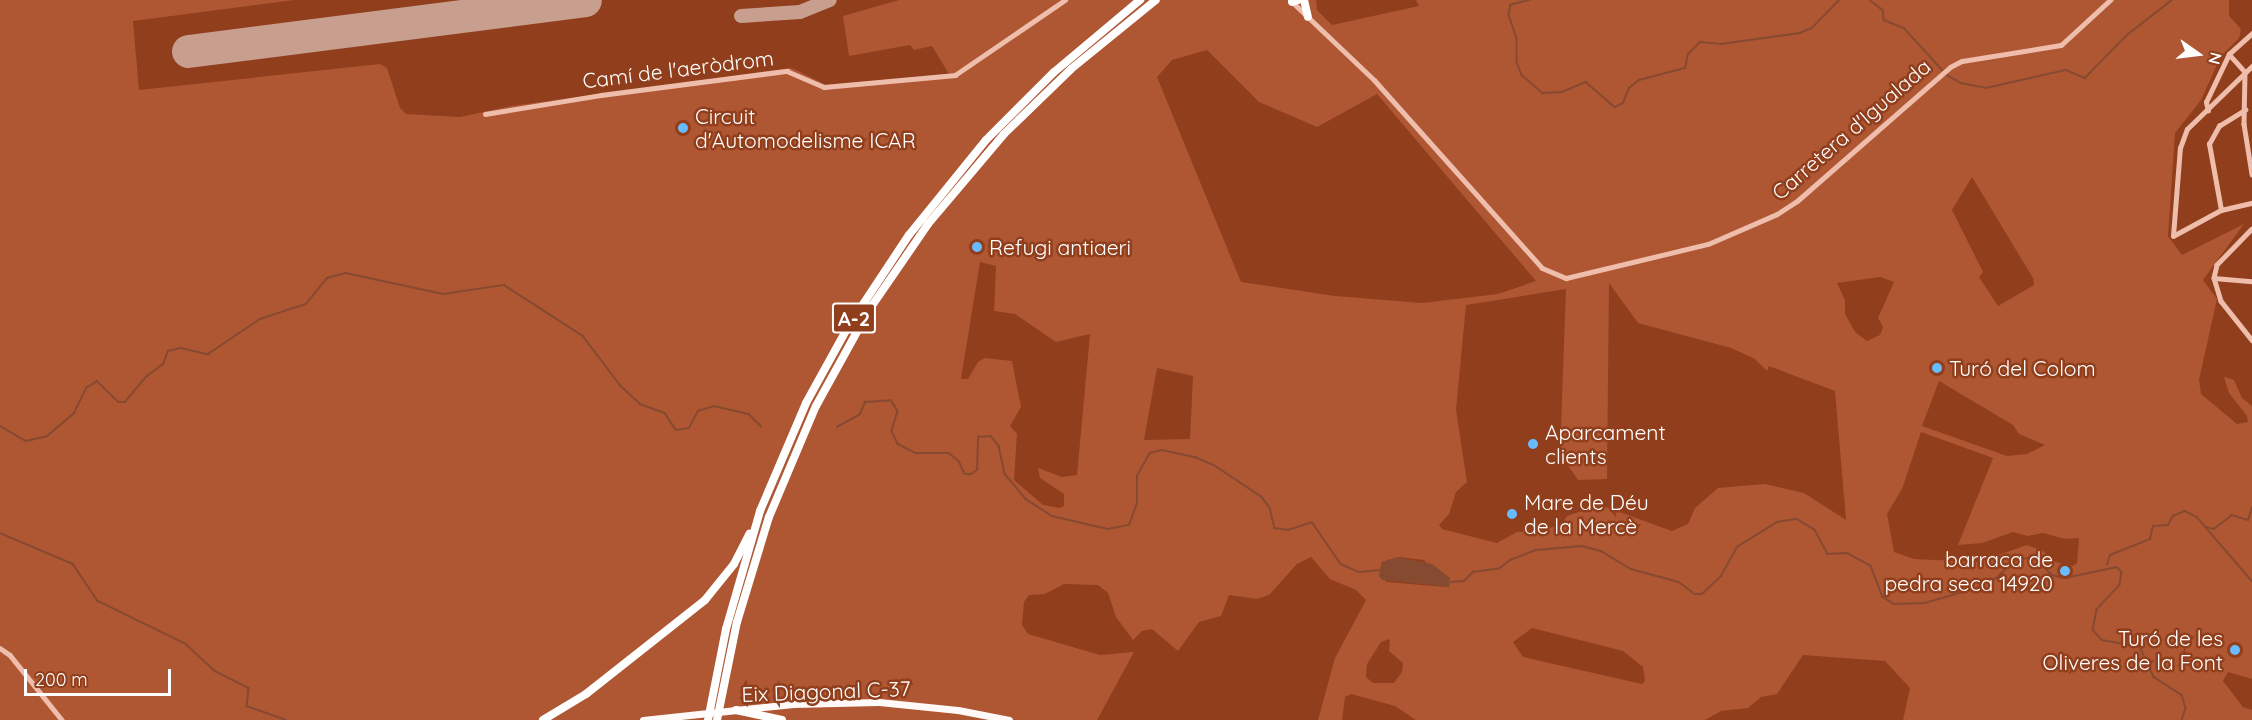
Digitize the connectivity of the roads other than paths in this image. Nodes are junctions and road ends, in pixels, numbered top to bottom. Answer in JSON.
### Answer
{"nodes":[{"id":1,"x":1065,"y":0,"type":"edge"},
{"id":2,"x":1140,"y":0,"type":"edge"},
{"id":3,"x":1156,"y":0,"type":"edge"},
{"id":4,"x":1304,"y":0,"type":"edge"},
{"id":5,"x":2110,"y":0,"type":"edge"},
{"id":6,"x":1293,"y":1,"type":"edge"},
{"id":7,"x":1308,"y":17,"type":"junction"},
{"id":8,"x":2252,"y":33,"type":"edge"},
{"id":9,"x":2229,"y":54,"type":"junction"},
{"id":10,"x":2251,"y":67,"type":"edge"},
{"id":11,"x":2245,"y":72,"type":"junction"},
{"id":12,"x":2245,"y":110,"type":"junction"},
{"id":13,"x":2208,"y":111,"type":"junction"},
{"id":14,"x":486,"y":114,"type":"dead end"},
{"id":15,"x":2252,"y":174,"type":"edge"},
{"id":16,"x":2252,"y":203,"type":"edge"},
{"id":17,"x":2221,"y":210,"type":"junction"},
{"id":18,"x":2252,"y":229,"type":"edge"},
{"id":19,"x":2214,"y":278,"type":"junction"},
{"id":20,"x":2252,"y":281,"type":"edge"},
{"id":21,"x":2252,"y":340,"type":"edge"},
{"id":22,"x":760,"y":511,"type":"junction"},
{"id":23,"x":0,"y":648,"type":"edge"},
{"id":24,"x":733,"y":710,"type":"junction"},
{"id":25,"x":62,"y":720,"type":"edge"},
{"id":26,"x":543,"y":720,"type":"edge"},
{"id":27,"x":643,"y":720,"type":"edge"},
{"id":28,"x":708,"y":720,"type":"edge"},
{"id":29,"x":719,"y":720,"type":"edge"},
{"id":30,"x":782,"y":720,"type":"edge"},
{"id":31,"x":1009,"y":720,"type":"edge"}],
"edges":[{"from":1,"to":14,"type":"street","name":"Camí de l'aeròdrom"},
{"from":2,"to":22,"type":"highway","number":"A-2"},
{"from":3,"to":29,"type":"highway","number":"A-2"},
{"from":4,"to":7,"type":"highway"},
{"from":5,"to":7,"type":"street","name":"Carretera d'Igualada"},
{"from":6,"to":7,"type":"street","name":"Carretera d'Igualada"},
{"from":8,"to":9,"type":"street"},
{"from":9,"to":11,"type":"street"},
{"from":9,"to":13,"type":"street"},
{"from":10,"to":11,"type":"street"},
{"from":11,"to":12,"type":"street"},
{"from":11,"to":13,"type":"street"},
{"from":12,"to":15,"type":"street"},
{"from":12,"to":17,"type":"street"},
{"from":13,"to":17,"type":"street"},
{"from":16,"to":17,"type":"street"},
{"from":18,"to":19,"type":"street"},
{"from":19,"to":20,"type":"street"},
{"from":19,"to":21,"type":"street"},
{"from":22,"to":26,"type":"highway"},
{"from":22,"to":28,"type":"highway","number":"A-2"},
{"from":23,"to":25,"type":"street"},
{"from":24,"to":27,"type":"highway","name":"Eix Diagonal C-37"},
{"from":24,"to":30,"type":"highway"},
{"from":24,"to":31,"type":"highway","name":"Eix Diagonal C-37"}]}
